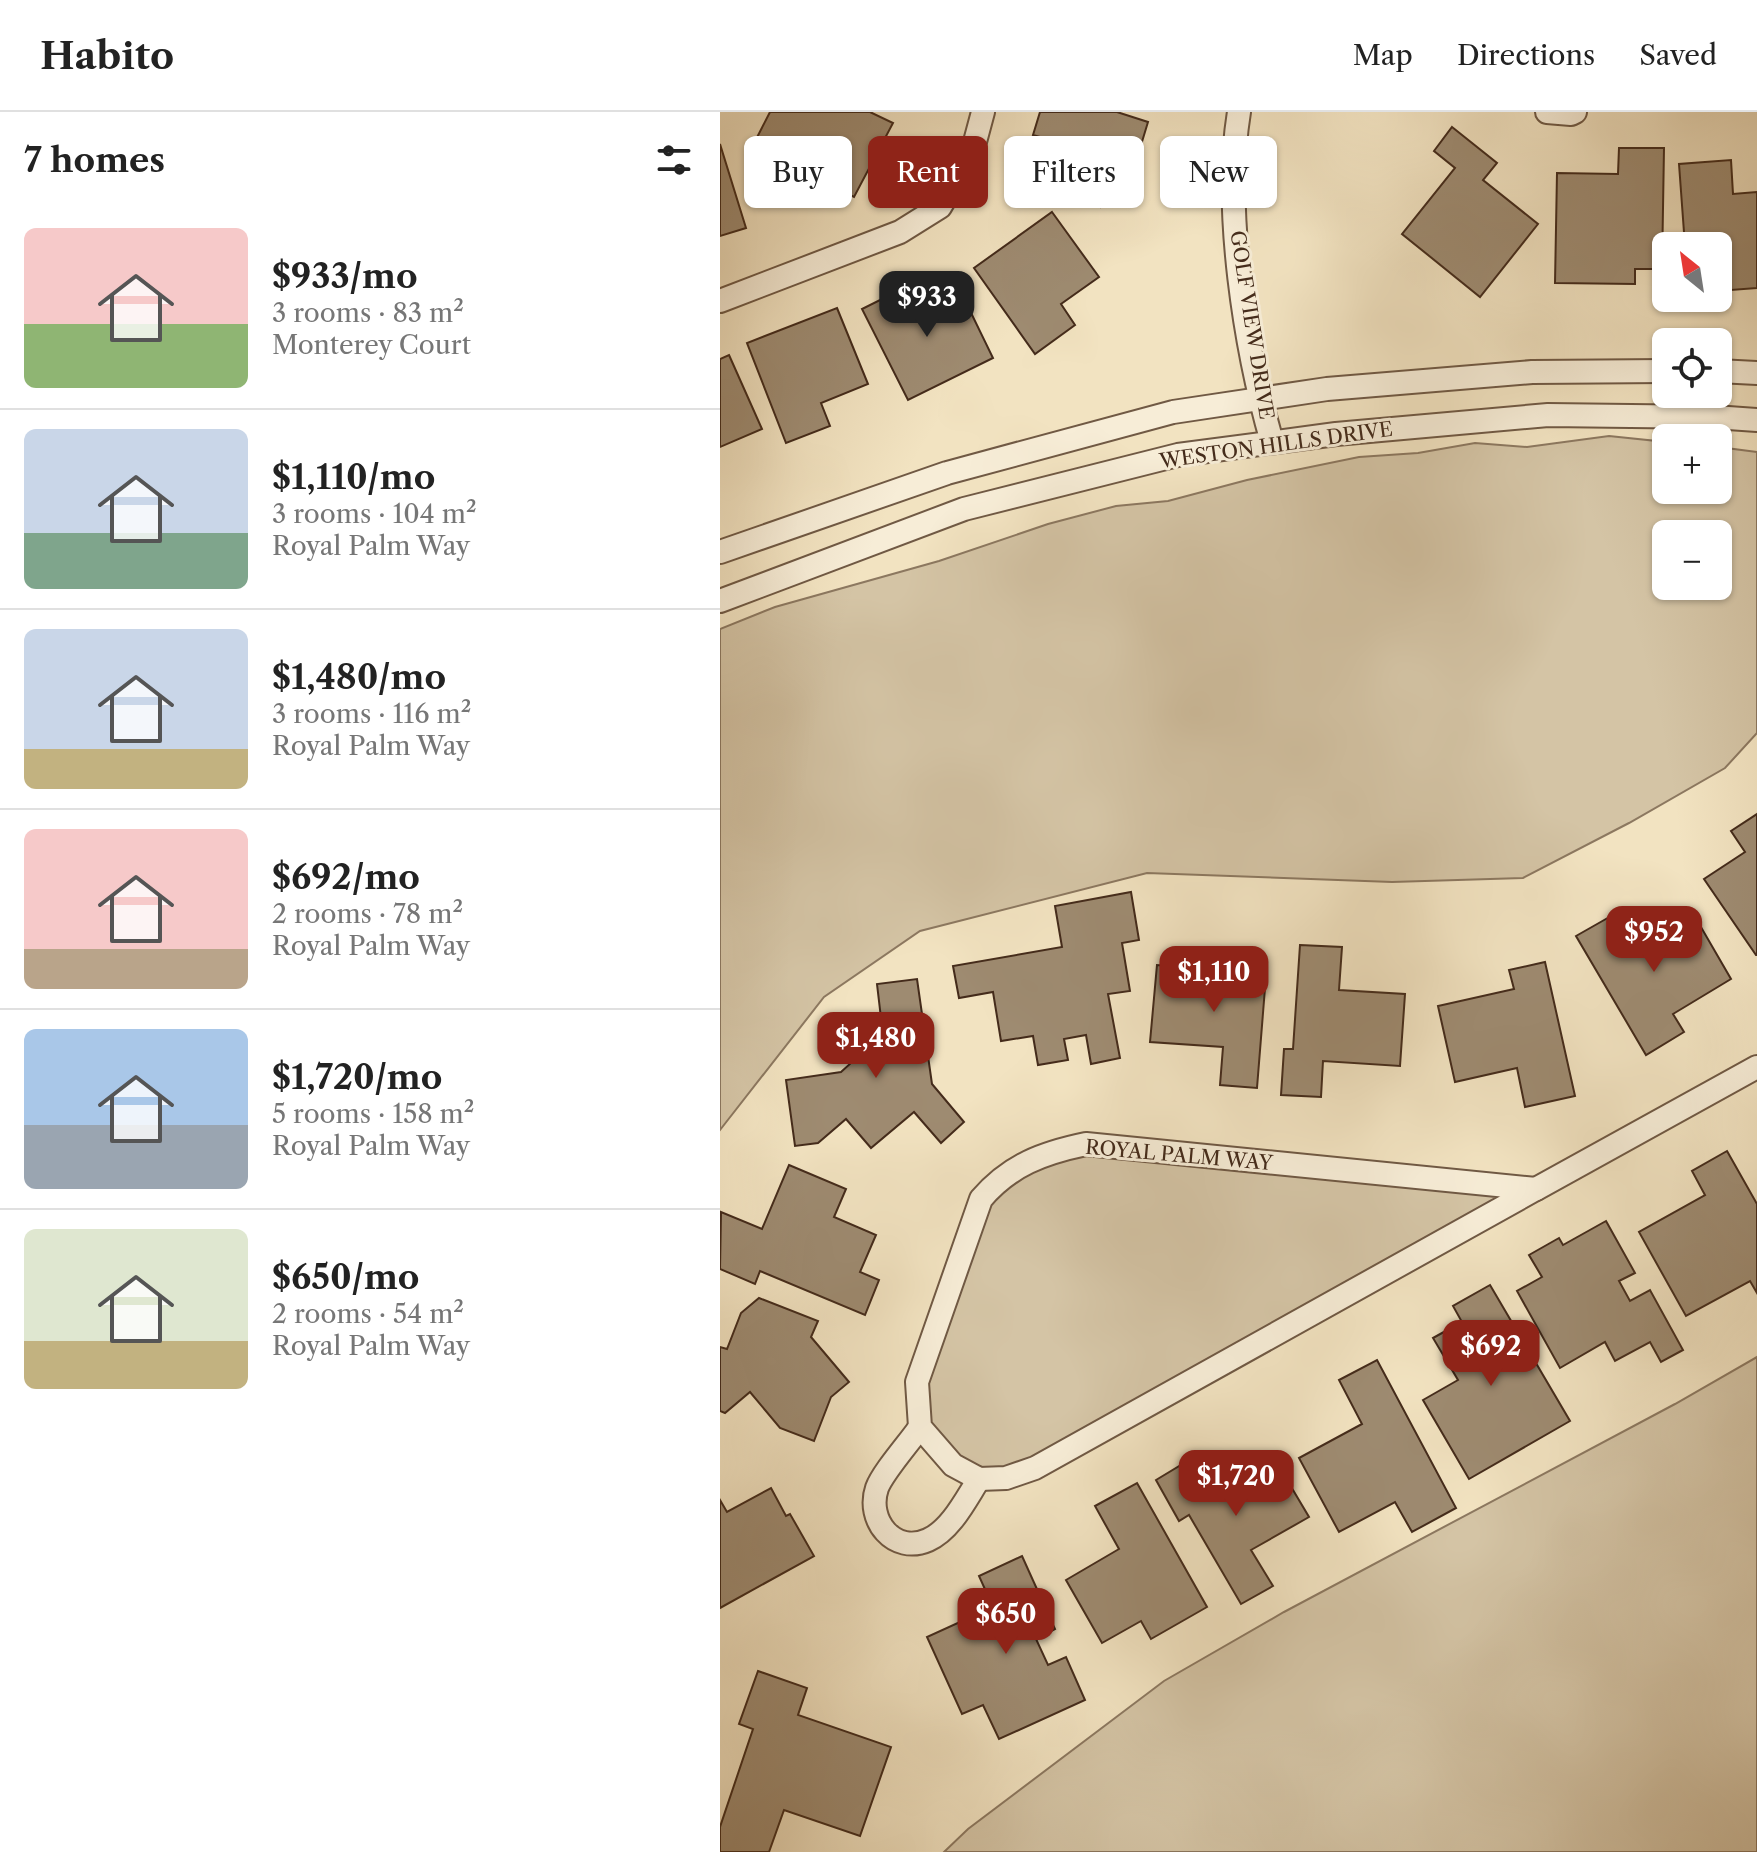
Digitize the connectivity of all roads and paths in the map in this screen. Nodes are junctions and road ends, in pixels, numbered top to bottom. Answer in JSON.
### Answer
{"nodes":[{"id":1,"x":983,"y":112,"type":"edge"},
{"id":2,"x":1239,"y":112,"type":"edge"},
{"id":3,"x":1547,"y":112,"type":"edge"},
{"id":4,"x":1575,"y":112,"type":"edge"},
{"id":5,"x":720,"y":301,"type":"edge"},
{"id":6,"x":1652,"y":371,"type":"edge"},
{"id":7,"x":1732,"y":372,"type":"edge"},
{"id":8,"x":1757,"y":373,"type":"edge"},
{"id":9,"x":1259,"y":399,"type":"junction"},
{"id":10,"x":1757,"y":420,"type":"edge"},
{"id":11,"x":1272,"y":442,"type":"junction"},
{"id":12,"x":720,"y":552,"type":"edge"},
{"id":13,"x":720,"y":601,"type":"edge"},
{"id":14,"x":1757,"y":1067,"type":"edge"},
{"id":15,"x":1536,"y":1189,"type":"junction"},
{"id":16,"x":920,"y":1427,"type":"junction"},
{"id":17,"x":979,"y":1479,"type":"junction"}],
"edges":[{"from":1,"to":5,"type":"street"},
{"from":2,"to":9,"type":"street","name":"GOLF VIEW DRIVE"},
{"from":3,"to":4,"type":"street"},
{"from":6,"to":9,"type":"street"},
{"from":7,"to":8,"type":"street"},
{"from":9,"to":11,"type":"street","name":"GOLF VIEW DRIVE"},
{"from":9,"to":12,"type":"street"},
{"from":10,"to":11,"type":"street","name":"WESTON HILLS DRIVE"},
{"from":11,"to":13,"type":"street","name":"WESTON HILLS DRIVE"},
{"from":14,"to":15,"type":"street"},
{"from":15,"to":16,"type":"street","name":"ROYAL PALM WAY"},
{"from":15,"to":17,"type":"street"},
{"from":16,"to":17,"type":"street"},
{"from":16,"to":17,"type":"street"}]}
